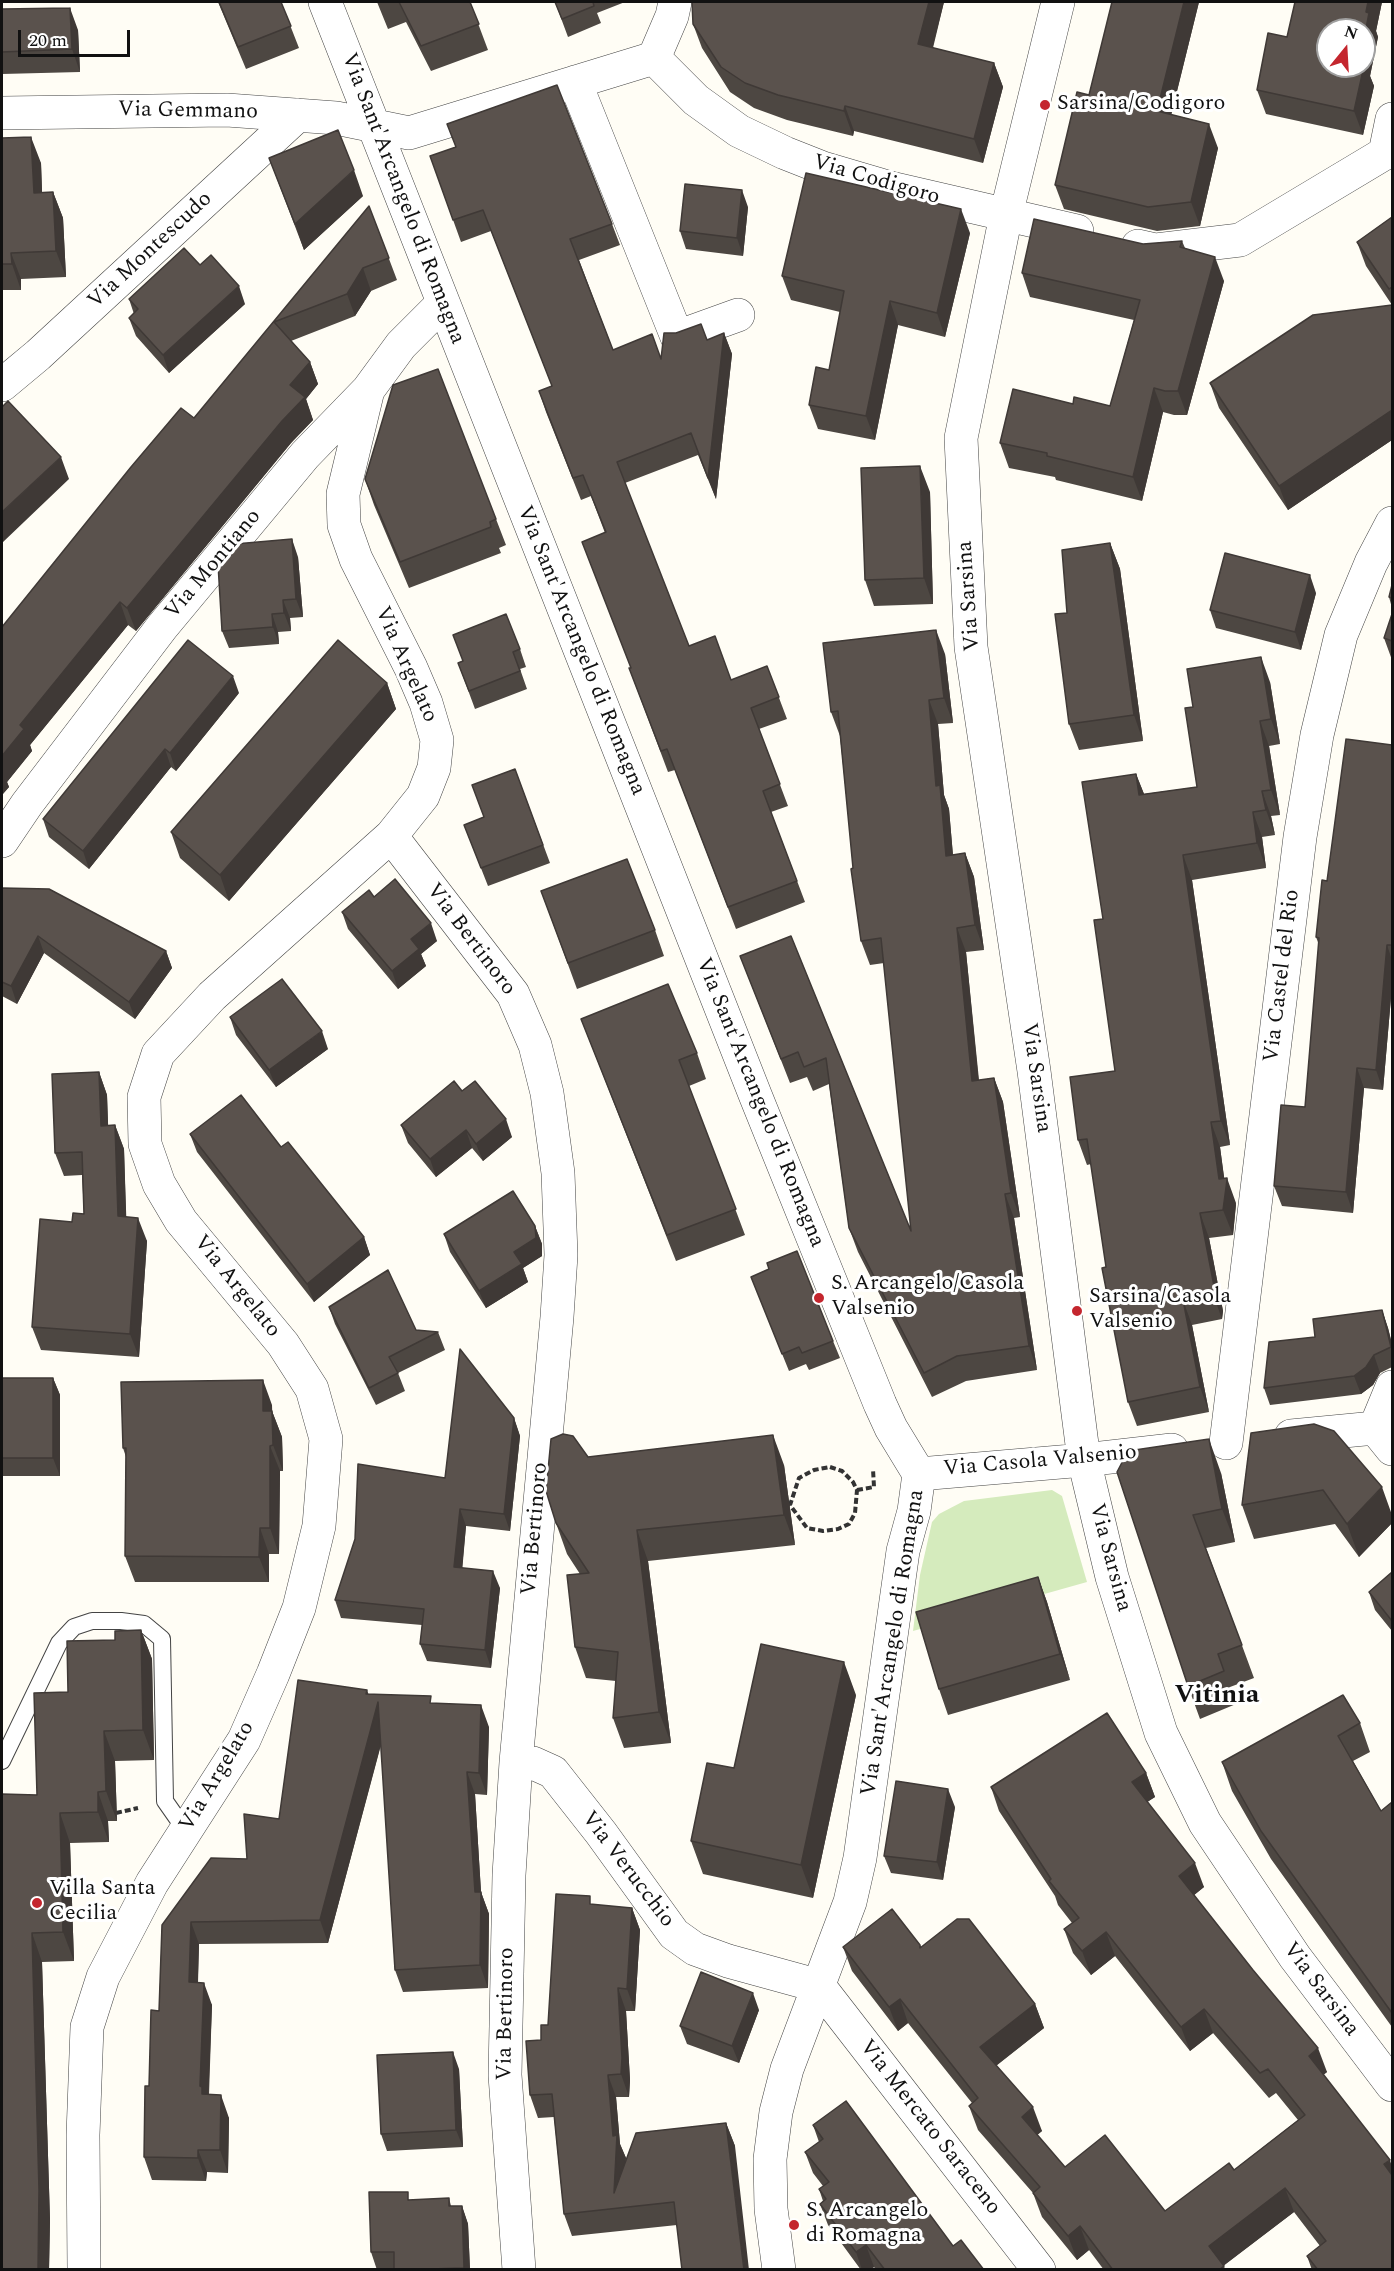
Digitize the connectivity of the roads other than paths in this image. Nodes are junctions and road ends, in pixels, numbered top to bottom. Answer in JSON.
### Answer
{"nodes":[{"id":1,"x":325,"y":2,"type":"edge"},
{"id":2,"x":675,"y":2,"type":"edge"},
{"id":3,"x":1058,"y":2,"type":"edge"},
{"id":4,"x":654,"y":58,"type":"junction"},
{"id":5,"x":575,"y":82,"type":"junction"},
{"id":6,"x":2,"y":113,"type":"edge"},
{"id":7,"x":298,"y":115,"type":"junction"},
{"id":8,"x":1392,"y":119,"type":"edge"},
{"id":9,"x":374,"y":125,"type":"junction"},
{"id":10,"x":1388,"y":151,"type":"edge"},
{"id":11,"x":1006,"y":215,"type":"junction"},
{"id":12,"x":442,"y":304,"type":"junction"},
{"id":13,"x":738,"y":315,"type":"dead end"},
{"id":14,"x":2,"y":385,"type":"edge"},
{"id":15,"x":368,"y":390,"type":"junction"},
{"id":16,"x":1392,"y":523,"type":"edge"},
{"id":17,"x":391,"y":836,"type":"junction"},
{"id":18,"x":2,"y":841,"type":"edge"},
{"id":19,"x":1392,"y":1387,"type":"edge"},
{"id":20,"x":1384,"y":1439,"type":"edge"},
{"id":21,"x":1226,"y":1443,"type":"junction"},
{"id":22,"x":1084,"y":1460,"type":"junction"},
{"id":23,"x":920,"y":1474,"type":"junction"},
{"id":24,"x":2,"y":1761,"type":"edge"},
{"id":25,"x":516,"y":1762,"type":"junction"},
{"id":26,"x":186,"y":1831,"type":"junction"},
{"id":27,"x":819,"y":1986,"type":"junction"},
{"id":28,"x":1392,"y":2085,"type":"edge"},
{"id":29,"x":84,"y":2270,"type":"edge"},
{"id":30,"x":519,"y":2270,"type":"edge"},
{"id":31,"x":779,"y":2270,"type":"edge"},
{"id":32,"x":1039,"y":2270,"type":"edge"}],
"edges":[{"from":1,"to":9,"type":"street","name":"Via Sant'Arcangelo di Romagna"},
{"from":2,"to":4,"type":"street"},
{"from":3,"to":11,"type":"street","name":"Via Sarsina"},
{"from":4,"to":5,"type":"street"},
{"from":4,"to":11,"type":"street","name":"Via Codigoro"},
{"from":5,"to":9,"type":"street"},
{"from":5,"to":13,"type":"street"},
{"from":6,"to":7,"type":"street","name":"Via Gemmano"},
{"from":7,"to":9,"type":"street","name":"Via Gemmano"},
{"from":7,"to":14,"type":"street","name":"Via Montescudo"},
{"from":8,"to":10,"type":"street"},
{"from":9,"to":12,"type":"street","name":"Via Sant'Arcangelo di Romagna"},
{"from":10,"to":11,"type":"street","name":"Via Codigoro"},
{"from":11,"to":22,"type":"street","name":"Via Sarsina"},
{"from":12,"to":15,"type":"street","name":"Via Montiano"},
{"from":12,"to":23,"type":"street","name":"Via Sant'Arcangelo di Romagna"},
{"from":15,"to":17,"type":"street","name":"Via Argelato"},
{"from":15,"to":18,"type":"street","name":"Via Montiano"},
{"from":16,"to":21,"type":"street","name":"Via Castel del Rio"},
{"from":17,"to":25,"type":"street","name":"Via Bertinoro"},
{"from":17,"to":26,"type":"street","name":"Via Argelato"},
{"from":19,"to":20,"type":"street"},
{"from":20,"to":21,"type":"street","name":"Via Casola Valsenio"},
{"from":21,"to":22,"type":"street","name":"Via Casola Valsenio"},
{"from":22,"to":23,"type":"street","name":"Via Casola Valsenio"},
{"from":22,"to":28,"type":"street","name":"Via Sarsina"},
{"from":23,"to":27,"type":"street","name":"Via Sant'Arcangelo di Romagna"},
{"from":24,"to":26,"type":"lane"},
{"from":25,"to":27,"type":"street","name":"Via Verucchio"},
{"from":25,"to":30,"type":"street","name":"Via Bertinoro"},
{"from":26,"to":29,"type":"street","name":"Via Argelato"},
{"from":27,"to":31,"type":"street","name":"Via Sant'Arcangelo di Romagna"},
{"from":27,"to":32,"type":"street","name":"Via Mercato Saraceno"}]}
